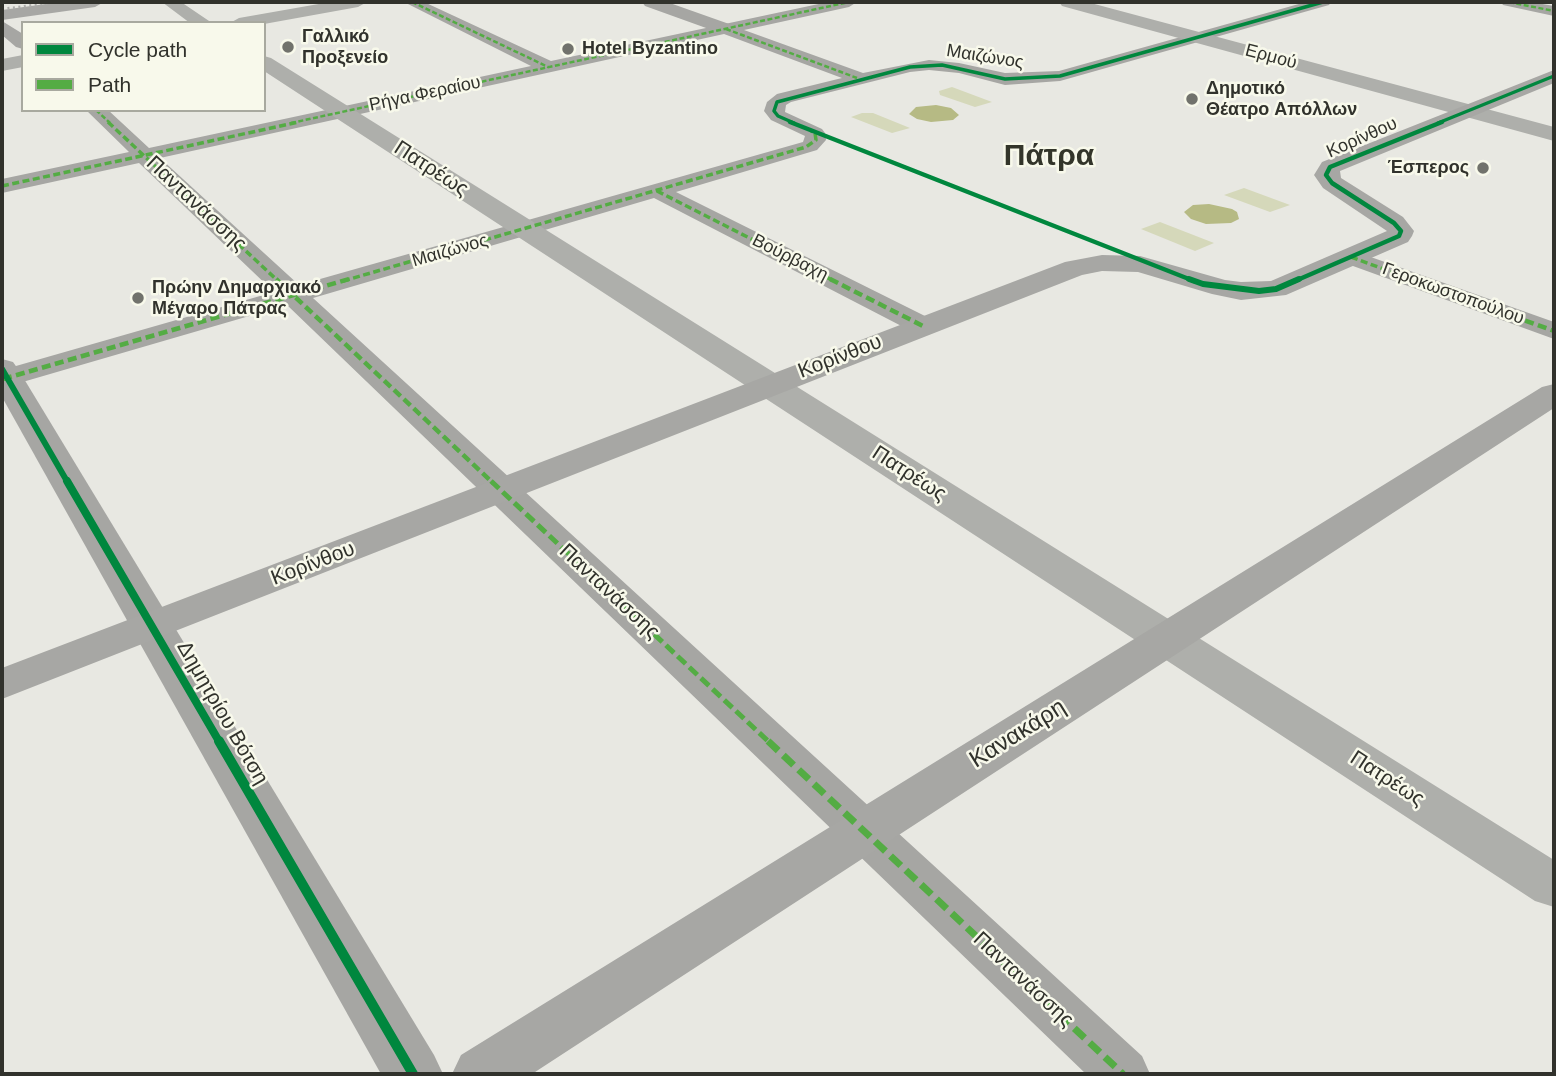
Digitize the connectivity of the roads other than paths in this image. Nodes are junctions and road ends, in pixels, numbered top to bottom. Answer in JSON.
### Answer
{"nodes":[{"id":1,"x":95,"y":2,"type":"edge"},
{"id":2,"x":170,"y":2,"type":"edge"},
{"id":3,"x":358,"y":2,"type":"edge"},
{"id":4,"x":412,"y":2,"type":"edge"},
{"id":5,"x":651,"y":2,"type":"edge"},
{"id":6,"x":849,"y":2,"type":"edge"},
{"id":7,"x":1068,"y":2,"type":"edge"},
{"id":8,"x":1324,"y":2,"type":"edge"},
{"id":9,"x":1509,"y":2,"type":"edge"},
{"id":10,"x":1554,"y":11,"type":"edge"},
{"id":11,"x":2,"y":15,"type":"edge"},
{"id":12,"x":200,"y":21,"type":"edge"},
{"id":13,"x":250,"y":21,"type":"edge"},
{"id":14,"x":2,"y":26,"type":"edge"},
{"id":15,"x":726,"y":29,"type":"junction"},
{"id":16,"x":1198,"y":37,"type":"junction"},
{"id":17,"x":21,"y":41,"type":"edge"},
{"id":18,"x":21,"y":61,"type":"edge"},
{"id":19,"x":266,"y":63,"type":"edge"},
{"id":20,"x":2,"y":65,"type":"edge"},
{"id":21,"x":548,"y":67,"type":"junction"},
{"id":22,"x":1554,"y":76,"type":"edge"},
{"id":23,"x":859,"y":78,"type":"junction"},
{"id":24,"x":1467,"y":111,"type":"junction"},
{"id":25,"x":98,"y":112,"type":"edge"},
{"id":26,"x":342,"y":112,"type":"junction"},
{"id":27,"x":1554,"y":134,"type":"edge"},
{"id":28,"x":144,"y":155,"type":"junction"},
{"id":29,"x":2,"y":186,"type":"edge"},
{"id":30,"x":657,"y":191,"type":"junction"},
{"id":31,"x":526,"y":229,"type":"junction"},
{"id":32,"x":1352,"y":257,"type":"junction"},
{"id":33,"x":293,"y":295,"type":"junction"},
{"id":34,"x":923,"y":326,"type":"junction"},
{"id":35,"x":1554,"y":331,"type":"edge"},
{"id":36,"x":3,"y":375,"type":"edge"},
{"id":37,"x":769,"y":384,"type":"junction"},
{"id":38,"x":1554,"y":394,"type":"edge"},
{"id":39,"x":501,"y":491,"type":"junction"},
{"id":40,"x":152,"y":627,"type":"junction"},
{"id":41,"x":1167,"y":639,"type":"junction"},
{"id":42,"x":2,"y":684,"type":"edge"},
{"id":43,"x":864,"y":831,"type":"junction"},
{"id":44,"x":1554,"y":886,"type":"edge"},
{"id":45,"x":413,"y":1074,"type":"edge"},
{"id":46,"x":482,"y":1074,"type":"edge"},
{"id":47,"x":1122,"y":1074,"type":"edge"}],
"edges":[{"from":1,"to":11,"type":"main road"},
{"from":2,"to":12,"type":"main road"},
{"from":3,"to":13,"type":"main road"},
{"from":4,"to":21,"type":"street"},
{"from":5,"to":15,"type":"street"},
{"from":6,"to":15,"type":"street","name":"Ρήγα Φεραίου"},
{"from":7,"to":16,"type":"main road","name":"Ερμού"},
{"from":8,"to":16,"type":"street","name":"Μαιζώνος"},
{"from":9,"to":10,"type":"street"},
{"from":14,"to":17,"type":"street"},
{"from":15,"to":21,"type":"street","name":"Ρήγα Φεραίου"},
{"from":15,"to":23,"type":"street"},
{"from":16,"to":23,"type":"street","name":"Μαιζώνος"},
{"from":16,"to":24,"type":"main road","name":"Ερμού"},
{"from":18,"to":20,"type":"main road"},
{"from":19,"to":26,"type":"main road","name":"Πατρέως"},
{"from":21,"to":26,"type":"street","name":"Ρήγα Φεραίου"},
{"from":22,"to":24,"type":"main road","name":"Κορίνθου"},
{"from":23,"to":30,"type":"street","name":"Μαιζώνος"},
{"from":24,"to":27,"type":"main road","name":"Ερμού"},
{"from":24,"to":32,"type":"main road","name":"Κορίνθου"},
{"from":25,"to":28,"type":"street","name":"Παντανάσσης"},
{"from":26,"to":28,"type":"street","name":"Ρήγα Φεραίου"},
{"from":26,"to":31,"type":"main road","name":"Πατρέως"},
{"from":28,"to":29,"type":"street","name":"Ρήγα Φεραίου"},
{"from":28,"to":33,"type":"street","name":"Παντανάσσης"},
{"from":30,"to":31,"type":"street","name":"Μαιζώνος"},
{"from":30,"to":34,"type":"street","name":"Βούρβαχη"},
{"from":31,"to":33,"type":"street","name":"Μαιζώνος"},
{"from":31,"to":37,"type":"main road","name":"Πατρέως"},
{"from":32,"to":34,"type":"main road","name":"Κορίνθου"},
{"from":32,"to":35,"type":"street","name":"Γεροκωστοπούλου"},
{"from":33,"to":36,"type":"street","name":"Μαιζώνος"},
{"from":33,"to":39,"type":"street","name":"Παντανάσσης"},
{"from":34,"to":37,"type":"main road","name":"Κορίνθου"},
{"from":36,"to":40,"type":"street","name":"Δημητρίου Βότση"},
{"from":37,"to":39,"type":"main road","name":"Κορίνθου"},
{"from":37,"to":41,"type":"main road","name":"Πατρέως"},
{"from":38,"to":41,"type":"main road","name":"Κανακάρη"},
{"from":39,"to":40,"type":"main road","name":"Κορίνθου"},
{"from":39,"to":43,"type":"street","name":"Παντανάσσης"},
{"from":40,"to":42,"type":"main road","name":"Κορίνθου"},
{"from":40,"to":45,"type":"street","name":"Δημητρίου Βότση"},
{"from":41,"to":43,"type":"main road","name":"Κανακάρη"},
{"from":41,"to":44,"type":"main road","name":"Πατρέως"},
{"from":43,"to":46,"type":"main road","name":"Κανακάρη"},
{"from":43,"to":47,"type":"street","name":"Παντανάσσης"}]}
